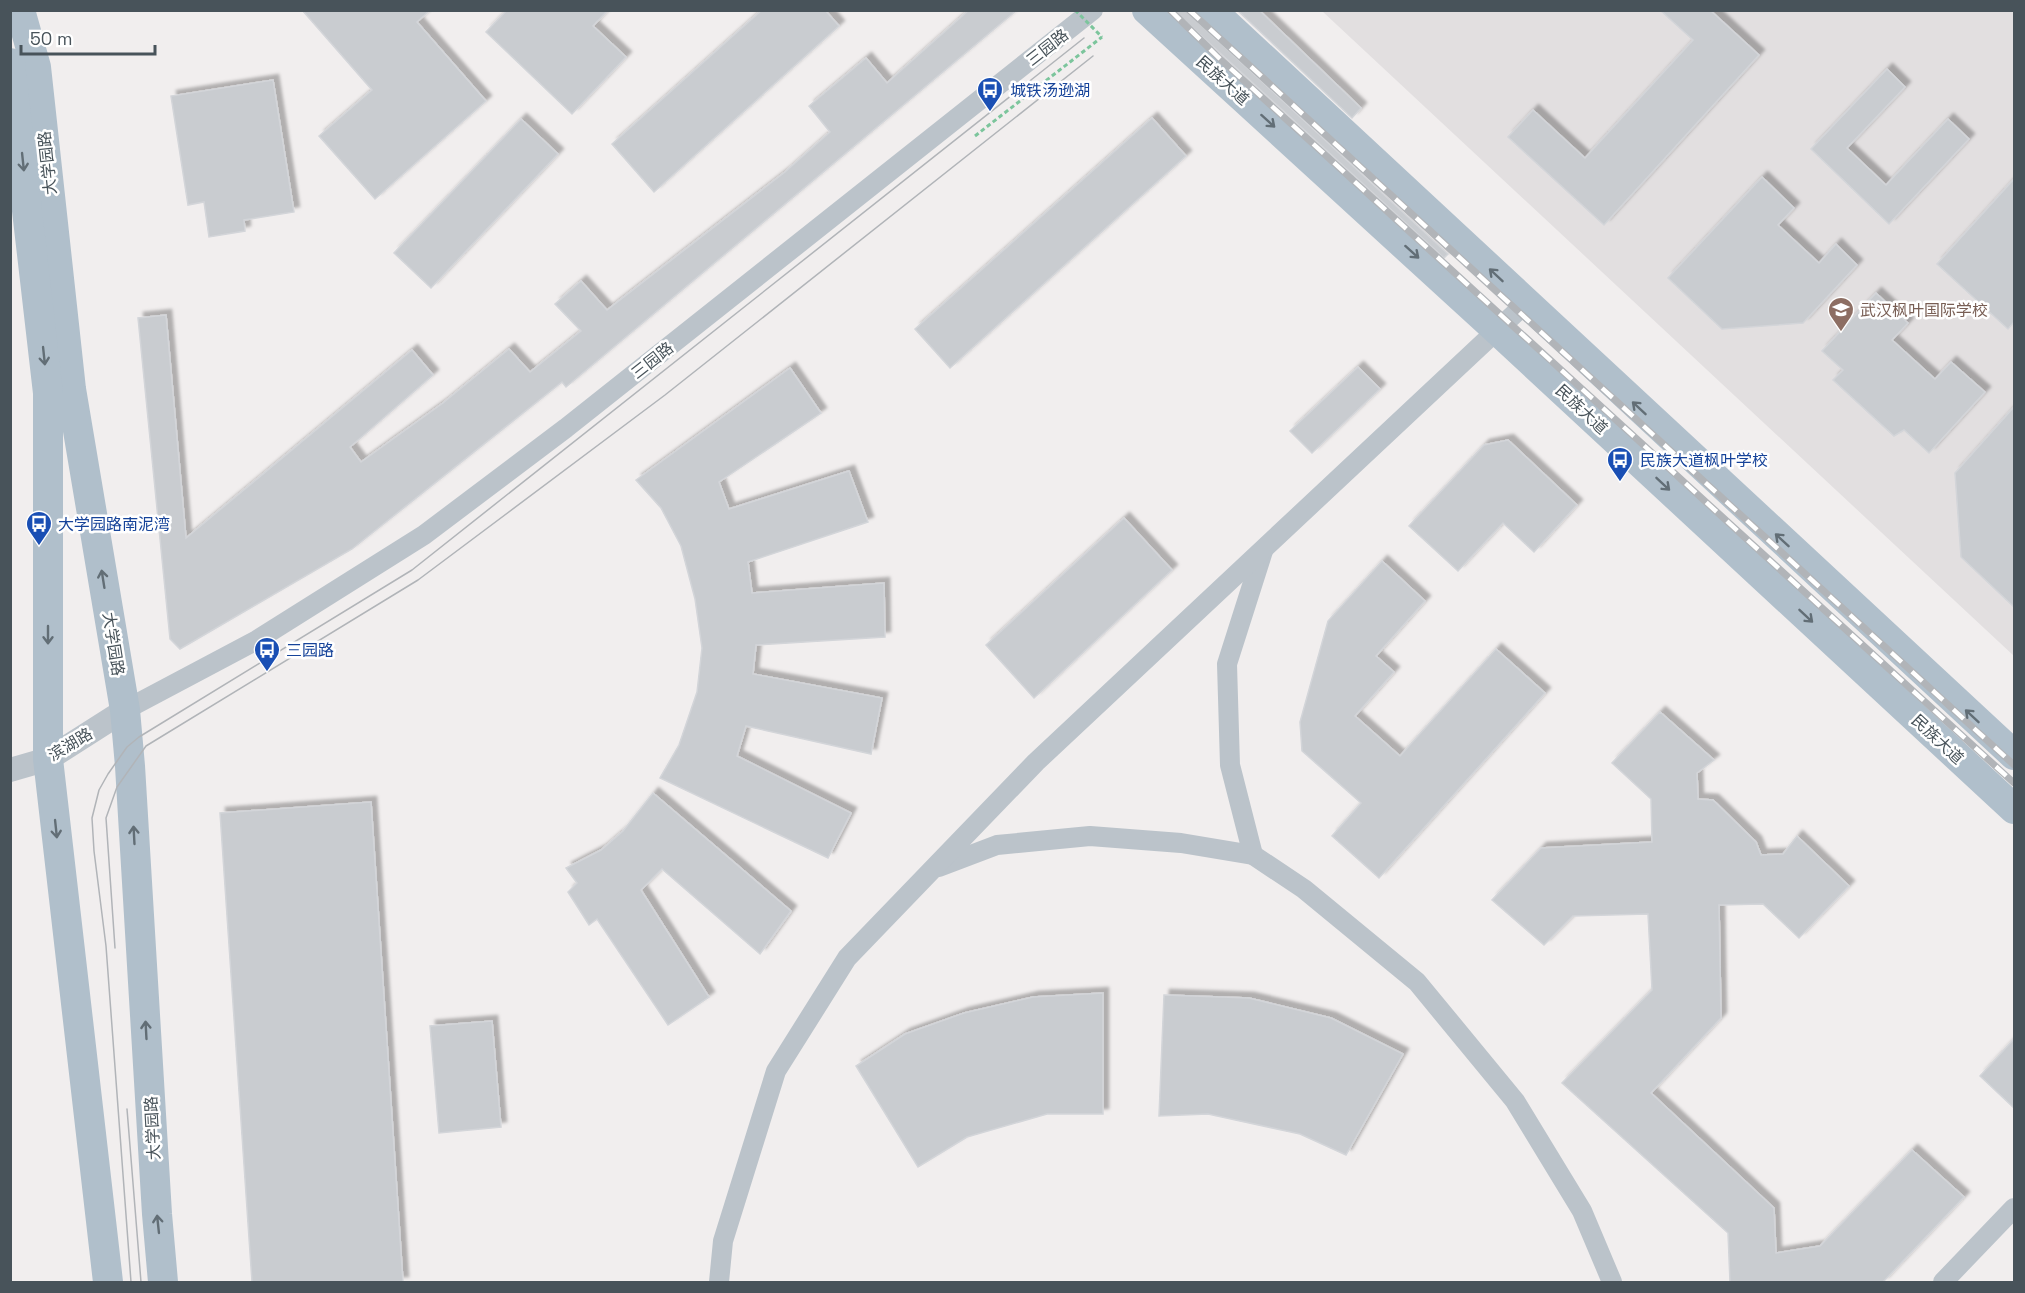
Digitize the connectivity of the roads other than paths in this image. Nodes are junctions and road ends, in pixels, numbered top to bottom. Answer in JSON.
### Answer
{"nodes":[{"id":1,"x":20,"y":10,"type":"edge"},
{"id":2,"x":1093,"y":10,"type":"edge"},
{"id":3,"x":1147,"y":10,"type":"edge"},
{"id":4,"x":1211,"y":10,"type":"edge"},
{"id":5,"x":10,"y":63,"type":"edge"},
{"id":6,"x":1526,"y":303,"type":"junction"},
{"id":7,"x":1497,"y":330,"type":"junction"},
{"id":8,"x":1264,"y":549,"type":"junction"},
{"id":9,"x":125,"y":711,"type":"junction"},
{"id":10,"x":2014,"y":755,"type":"edge"},
{"id":11,"x":48,"y":759,"type":"junction"},
{"id":12,"x":10,"y":770,"type":"edge"},
{"id":13,"x":2014,"y":809,"type":"edge"},
{"id":14,"x":1253,"y":855,"type":"junction"},
{"id":15,"x":932,"y":870,"type":"junction"},
{"id":16,"x":2014,"y":1208,"type":"edge"},
{"id":17,"x":108,"y":1282,"type":"edge"},
{"id":18,"x":163,"y":1282,"type":"edge"},
{"id":19,"x":719,"y":1282,"type":"edge"},
{"id":20,"x":1612,"y":1282,"type":"edge"},
{"id":21,"x":1943,"y":1282,"type":"edge"}],
"edges":[{"from":9,"to":1,"type":"main road","name":"大学园路","one_way":true},
{"from":2,"to":9,"type":"street","name":"三园路"},
{"from":3,"to":7,"type":"main road","name":"民族大道","one_way":true},
{"from":6,"to":4,"type":"main road","one_way":true},
{"from":5,"to":11,"type":"main road","name":"大学园路","one_way":true},
{"from":6,"to":7,"type":"street"},
{"from":10,"to":6,"type":"main road","one_way":true},
{"from":7,"to":8,"type":"street"},
{"from":7,"to":13,"type":"main road","name":"民族大道","one_way":true},
{"from":8,"to":14,"type":"street"},
{"from":8,"to":15,"type":"street"},
{"from":9,"to":11,"type":"street","name":"滨湖路"},
{"from":18,"to":9,"type":"main road","name":"大学园路","one_way":true},
{"from":11,"to":12,"type":"street","name":"滨湖路"},
{"from":11,"to":17,"type":"main road","name":"大学园路","one_way":true},
{"from":14,"to":15,"type":"street"},
{"from":14,"to":20,"type":"street"},
{"from":15,"to":19,"type":"street"},
{"from":16,"to":21,"type":"street"}]}
